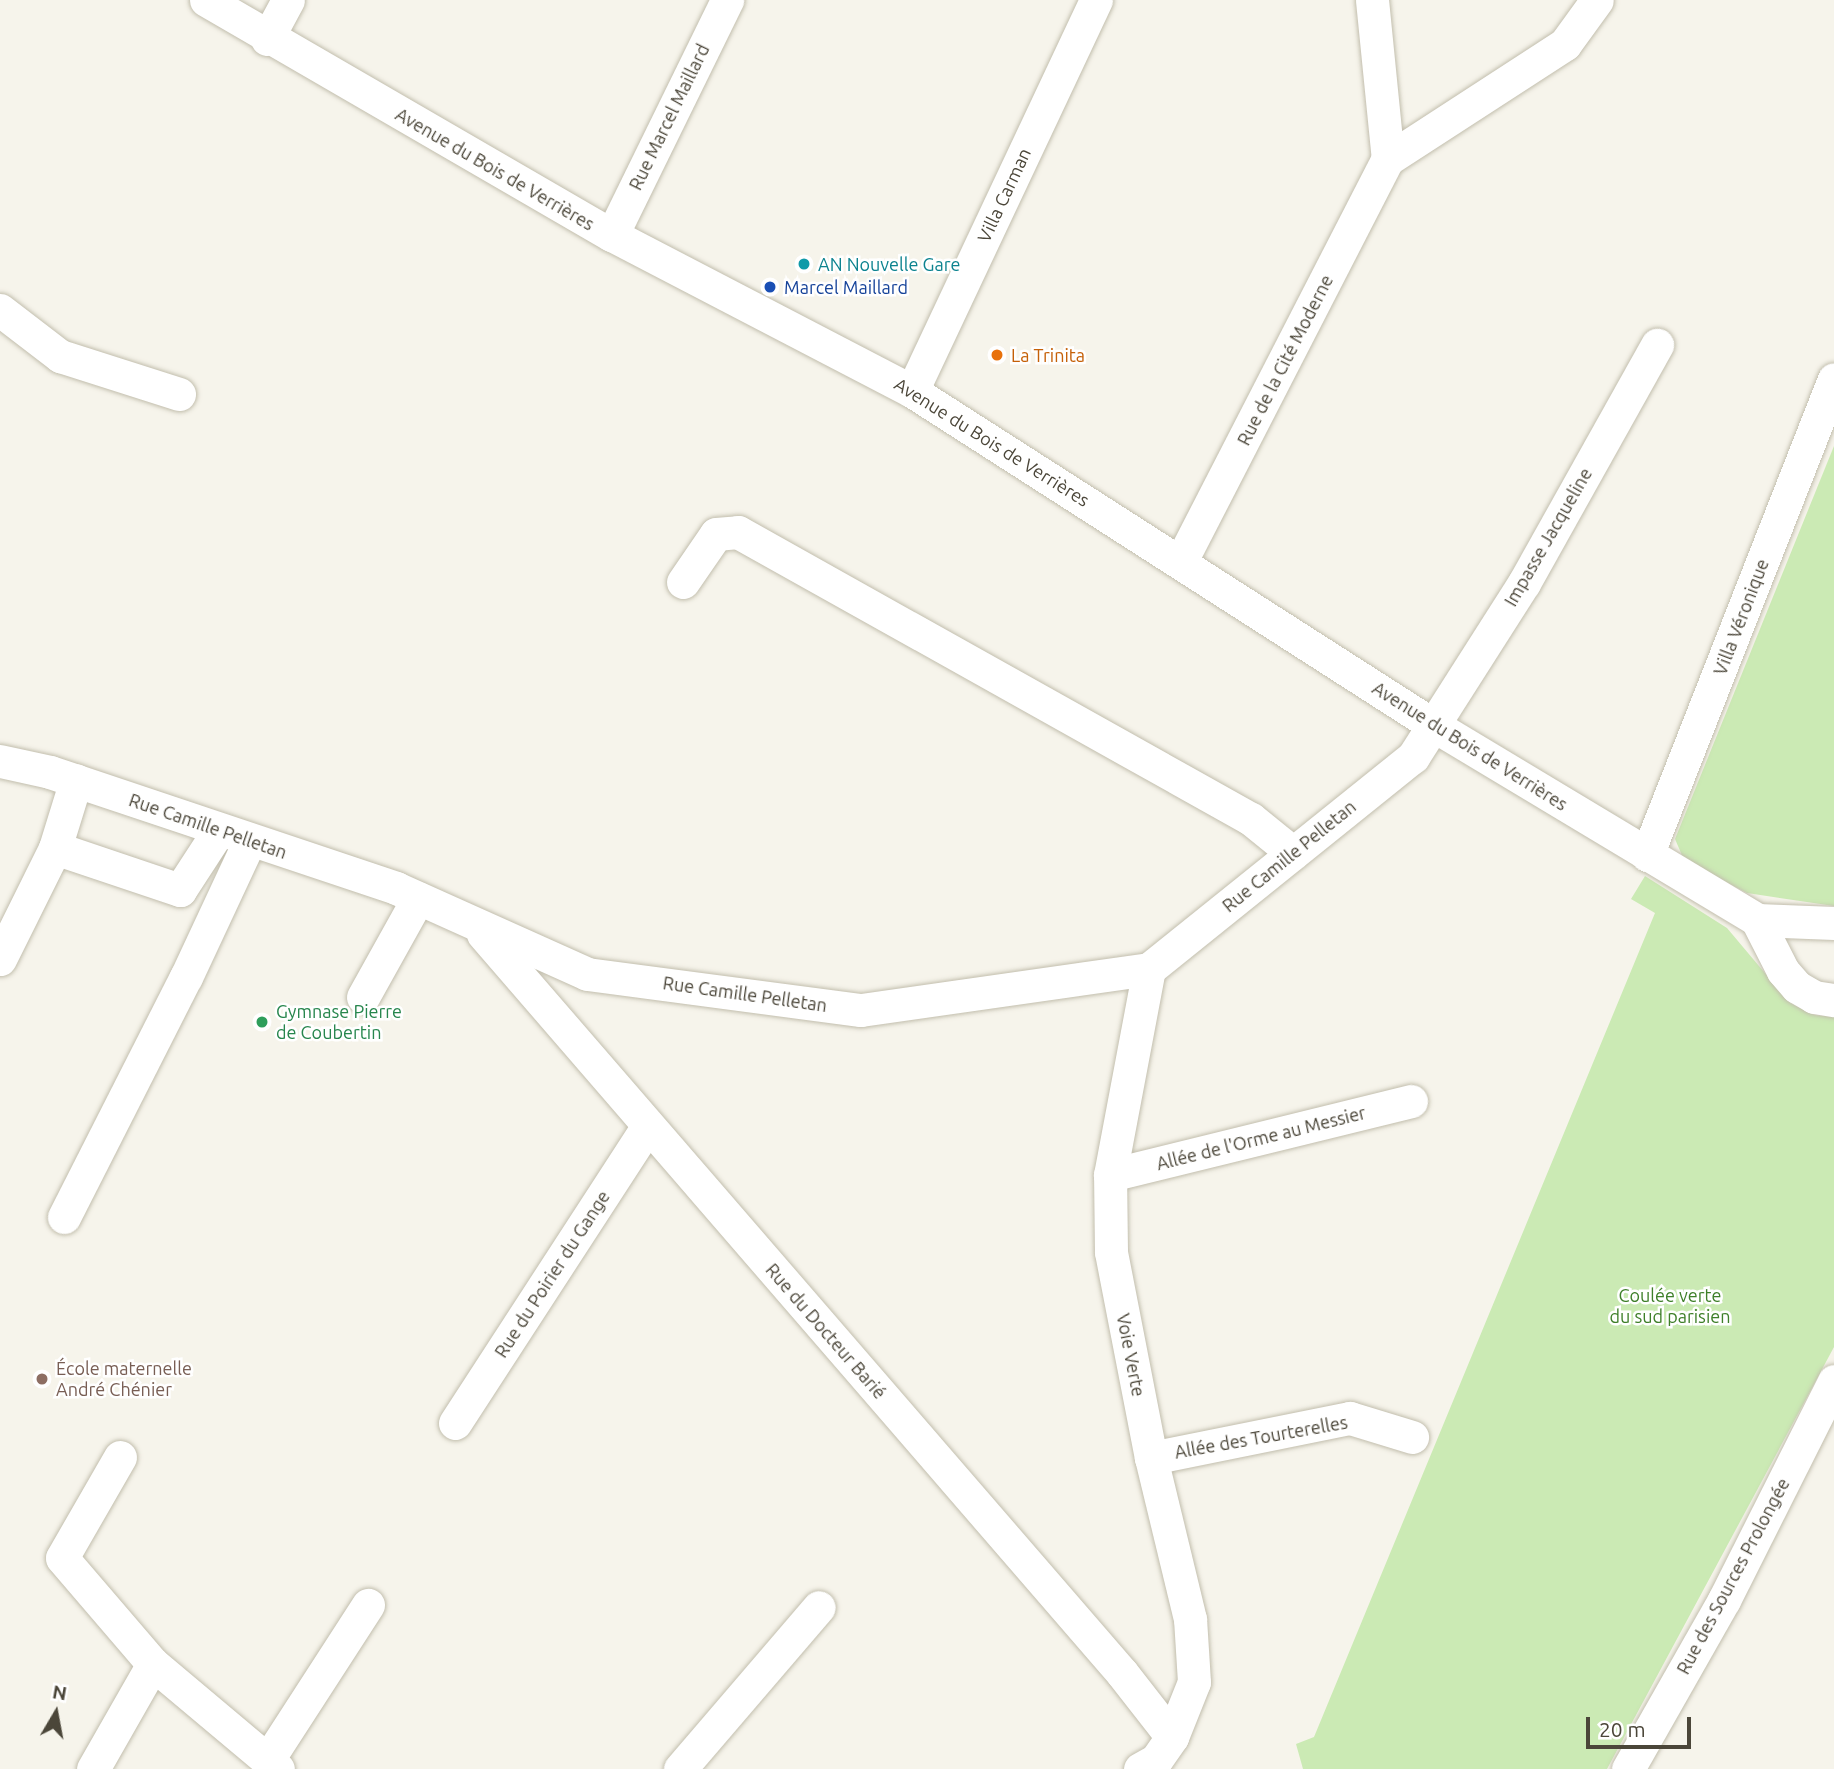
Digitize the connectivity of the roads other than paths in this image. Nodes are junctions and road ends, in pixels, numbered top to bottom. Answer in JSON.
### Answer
{"nodes":[{"id":1,"x":206,"y":0,"type":"edge"},
{"id":2,"x":288,"y":0,"type":"edge"},
{"id":3,"x":727,"y":0,"type":"edge"},
{"id":4,"x":1096,"y":0,"type":"edge"},
{"id":5,"x":1372,"y":0,"type":"edge"},
{"id":6,"x":1597,"y":0,"type":"edge"},
{"id":7,"x":267,"y":39,"type":"junction"},
{"id":8,"x":1388,"y":159,"type":"junction"},
{"id":9,"x":612,"y":235,"type":"junction"},
{"id":10,"x":0,"y":310,"type":"edge"},
{"id":11,"x":1657,"y":345,"type":"dead end"},
{"id":12,"x":1834,"y":379,"type":"edge"},
{"id":13,"x":912,"y":391,"type":"junction"},
{"id":14,"x":179,"y":394,"type":"dead end"},
{"id":15,"x":1181,"y":561,"type":"junction"},
{"id":16,"x":683,"y":582,"type":"dead end"},
{"id":17,"x":1433,"y":725,"type":"junction"},
{"id":18,"x":0,"y":761,"type":"edge"},
{"id":19,"x":76,"y":780,"type":"junction"},
{"id":20,"x":219,"y":830,"type":"junction"},
{"id":21,"x":250,"y":840,"type":"junction"},
{"id":22,"x":55,"y":848,"type":"junction"},
{"id":23,"x":1293,"y":853,"type":"junction"},
{"id":24,"x":1647,"y":855,"type":"junction"},
{"id":25,"x":418,"y":898,"type":"junction"},
{"id":26,"x":1756,"y":920,"type":"junction"},
{"id":27,"x":1834,"y":923,"type":"edge"},
{"id":28,"x":477,"y":928,"type":"junction"},
{"id":29,"x":0,"y":959,"type":"edge"},
{"id":30,"x":1149,"y":969,"type":"junction"},
{"id":31,"x":363,"y":997,"type":"dead end"},
{"id":32,"x":1834,"y":1000,"type":"edge"},
{"id":33,"x":1411,"y":1101,"type":"dead end"},
{"id":34,"x":648,"y":1126,"type":"junction"},
{"id":35,"x":1110,"y":1175,"type":"junction"},
{"id":36,"x":64,"y":1217,"type":"dead end"},
{"id":37,"x":1834,"y":1381,"type":"edge"},
{"id":38,"x":455,"y":1423,"type":"dead end"},
{"id":39,"x":1412,"y":1437,"type":"dead end"},
{"id":40,"x":120,"y":1457,"type":"dead end"},
{"id":41,"x":1151,"y":1458,"type":"junction"},
{"id":42,"x":368,"y":1605,"type":"dead end"},
{"id":43,"x":819,"y":1606,"type":"dead end"},
{"id":44,"x":153,"y":1664,"type":"junction"},
{"id":45,"x":1172,"y":1737,"type":"junction"},
{"id":46,"x":272,"y":1765,"type":"edge"},
{"id":47,"x":93,"y":1769,"type":"edge"},
{"id":48,"x":680,"y":1769,"type":"edge"},
{"id":49,"x":1140,"y":1769,"type":"edge"},
{"id":50,"x":1628,"y":1769,"type":"edge"}],
"edges":[{"from":1,"to":7,"type":"street","name":"Avenue du Bois de Verrières"},
{"from":2,"to":7,"type":"street"},
{"from":3,"to":9,"type":"street","name":"Rue Marcel Maillard"},
{"from":4,"to":13,"type":"street","name":"Villa Carman"},
{"from":5,"to":8,"type":"street"},
{"from":6,"to":8,"type":"street","name":"Rue de la Cité Moderne"},
{"from":7,"to":9,"type":"street","name":"Avenue du Bois de Verrières"},
{"from":8,"to":15,"type":"street","name":"Rue de la Cité Moderne"},
{"from":9,"to":13,"type":"street","name":"Avenue du Bois de Verrières"},
{"from":10,"to":14,"type":"street"},
{"from":11,"to":17,"type":"street","name":"Impasse Jacqueline"},
{"from":12,"to":24,"type":"street","name":"Villa Véronique"},
{"from":13,"to":15,"type":"street","name":"Avenue du Bois de Verrières"},
{"from":15,"to":17,"type":"street","name":"Avenue du Bois de Verrières"},
{"from":16,"to":23,"type":"street"},
{"from":17,"to":23,"type":"street","name":"Rue Camille Pelletan"},
{"from":17,"to":24,"type":"street","name":"Avenue du Bois de Verrières"},
{"from":18,"to":19,"type":"street","name":"Rue Camille Pelletan"},
{"from":19,"to":20,"type":"street","name":"Rue Camille Pelletan"},
{"from":19,"to":22,"type":"street"},
{"from":20,"to":21,"type":"street","name":"Rue Camille Pelletan"},
{"from":20,"to":22,"type":"street"},
{"from":21,"to":25,"type":"street","name":"Rue Camille Pelletan"},
{"from":21,"to":36,"type":"street"},
{"from":22,"to":29,"type":"street"},
{"from":23,"to":30,"type":"street","name":"Rue Camille Pelletan"},
{"from":24,"to":26,"type":"street","name":"Avenue du Bois de Verrières"},
{"from":25,"to":28,"type":"street","name":"Rue Camille Pelletan"},
{"from":25,"to":31,"type":"street"},
{"from":26,"to":27,"type":"street"},
{"from":26,"to":32,"type":"street"},
{"from":28,"to":30,"type":"street","name":"Rue Camille Pelletan"},
{"from":28,"to":34,"type":"street","name":"Rue du Docteur Barié"},
{"from":30,"to":35,"type":"street","name":"Voie Verte"},
{"from":33,"to":35,"type":"street","name":"Allée de l'Orme au Messier"},
{"from":34,"to":38,"type":"street","name":"Rue du Poirier du Gange"},
{"from":34,"to":45,"type":"street","name":"Rue du Docteur Barié"},
{"from":35,"to":41,"type":"street","name":"Voie Verte"},
{"from":37,"to":50,"type":"street","name":"Rue des Sources Prolongée"},
{"from":39,"to":41,"type":"street","name":"Allée des Tourterelles"},
{"from":40,"to":44,"type":"street"},
{"from":41,"to":45,"type":"street","name":"Voie Verte"},
{"from":42,"to":46,"type":"street"},
{"from":43,"to":48,"type":"street"},
{"from":44,"to":46,"type":"street"},
{"from":44,"to":47,"type":"street"},
{"from":45,"to":49,"type":"street","name":"Voie Verte"}]}
